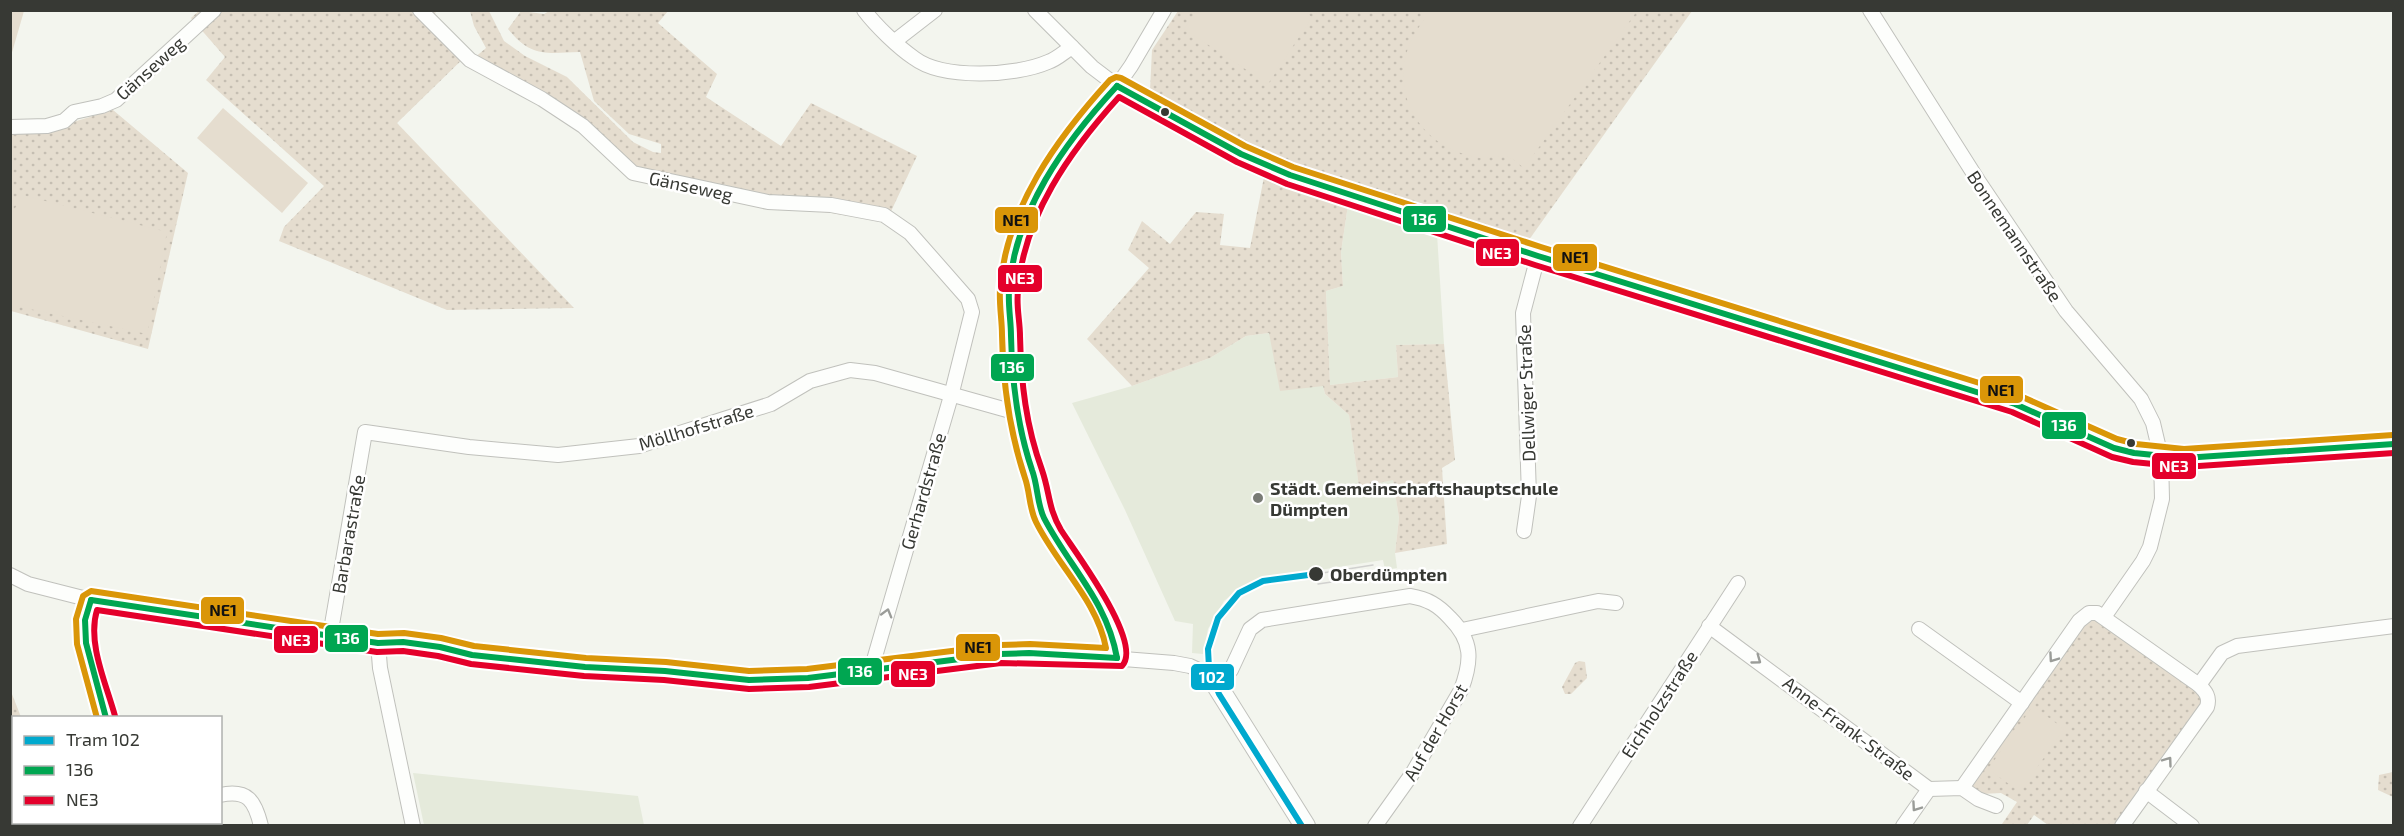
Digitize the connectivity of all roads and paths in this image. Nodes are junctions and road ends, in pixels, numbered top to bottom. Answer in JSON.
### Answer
{"nodes":[{"id":1,"x":214,"y":10,"type":"edge"},
{"id":2,"x":420,"y":10,"type":"edge"},
{"id":3,"x":864,"y":10,"type":"edge"},
{"id":4,"x":935,"y":10,"type":"edge"},
{"id":5,"x":1035,"y":10,"type":"edge"},
{"id":6,"x":1164,"y":10,"type":"edge"},
{"id":7,"x":1870,"y":10,"type":"edge"},
{"id":8,"x":896,"y":41,"type":"junction"},
{"id":9,"x":1072,"y":47,"type":"junction"},
{"id":10,"x":1117,"y":86,"type":"junction"},
{"id":11,"x":10,"y":127,"type":"edge"},
{"id":12,"x":1538,"y":256,"type":"junction"},
{"id":13,"x":972,"y":312,"type":"joint"},
{"id":14,"x":951,"y":396,"type":"junction"},
{"id":15,"x":1014,"y":412,"type":"junction"},
{"id":16,"x":365,"y":432,"type":"joint"},
{"id":17,"x":2394,"y":444,"type":"edge"},
{"id":18,"x":2161,"y":457,"type":"junction"},
{"id":19,"x":1524,"y":531,"type":"dead end"},
{"id":20,"x":10,"y":575,"type":"edge"},
{"id":21,"x":1738,"y":583,"type":"dead end"},
{"id":22,"x":90,"y":600,"type":"junction"},
{"id":23,"x":1616,"y":603,"type":"dead end"},
{"id":24,"x":2104,"y":617,"type":"junction"},
{"id":25,"x":1709,"y":626,"type":"junction"},
{"id":26,"x":2394,"y":626,"type":"edge"},
{"id":27,"x":1919,"y":629,"type":"dead end"},
{"id":28,"x":1462,"y":630,"type":"junction"},
{"id":29,"x":330,"y":636,"type":"junction"},
{"id":30,"x":378,"y":643,"type":"junction"},
{"id":31,"x":1117,"y":658,"type":"junction"},
{"id":32,"x":875,"y":670,"type":"junction"},
{"id":33,"x":1216,"y":684,"type":"junction"},
{"id":34,"x":2199,"y":685,"type":"junction"},
{"id":35,"x":2022,"y":703,"type":"junction"},
{"id":36,"x":106,"y":716,"type":"edge"},
{"id":37,"x":1962,"y":788,"type":"junction"},
{"id":38,"x":1929,"y":789,"type":"junction"},
{"id":39,"x":2146,"y":791,"type":"junction"},
{"id":40,"x":222,"y":795,"type":"edge"},
{"id":41,"x":1996,"y":806,"type":"dead end"},
{"id":42,"x":261,"y":825,"type":"edge"},
{"id":43,"x":413,"y":825,"type":"edge"},
{"id":44,"x":1305,"y":825,"type":"edge"},
{"id":45,"x":1375,"y":825,"type":"edge"},
{"id":46,"x":1580,"y":825,"type":"edge"},
{"id":47,"x":1903,"y":825,"type":"edge"},
{"id":48,"x":2122,"y":825,"type":"edge"},
{"id":49,"x":2192,"y":825,"type":"edge"}],
"edges":[{"from":1,"to":11,"type":"street","name":"Gänseweg"},
{"from":2,"to":13,"type":"street","name":"Gänseweg"},
{"from":3,"to":8,"type":"street"},
{"from":4,"to":8,"type":"street"},
{"from":5,"to":9,"type":"street"},
{"from":6,"to":10,"type":"street"},
{"from":7,"to":18,"type":"street","name":"Bonnemannstraße"},
{"from":8,"to":9,"type":"street"},
{"from":9,"to":10,"type":"street"},
{"from":10,"to":12,"type":"street"},
{"from":10,"to":15,"type":"street"},
{"from":12,"to":18,"type":"street"},
{"from":12,"to":19,"type":"street","name":"Dellwiger Straße"},
{"from":13,"to":14,"type":"street","name":"Gerhardstraße"},
{"from":14,"to":15,"type":"street","name":"Möllhofstraße"},
{"from":14,"to":16,"type":"street","name":"Möllhofstraße"},
{"from":32,"to":14,"type":"street","name":"Gerhardstraße","one_way":true},
{"from":15,"to":31,"type":"street"},
{"from":16,"to":29,"type":"street","name":"Barbarastraße"},
{"from":17,"to":18,"type":"street"},
{"from":18,"to":24,"type":"street","name":"Bonnemannstraße"},
{"from":20,"to":22,"type":"street"},
{"from":21,"to":25,"type":"street","name":"Eichholzstraße"},
{"from":22,"to":29,"type":"street"},
{"from":22,"to":36,"type":"street"},
{"from":23,"to":28,"type":"street"},
{"from":24,"to":34,"type":"street"},
{"from":24,"to":35,"type":"street","one_way":true},
{"from":25,"to":38,"type":"street","name":"Anne-Frank-Straße","one_way":true},
{"from":25,"to":46,"type":"street","name":"Eichholzstraße"},
{"from":26,"to":34,"type":"street"},
{"from":27,"to":35,"type":"street"},
{"from":28,"to":33,"type":"street"},
{"from":28,"to":45,"type":"street","name":"Auf der Horst"},
{"from":29,"to":30,"type":"street"},
{"from":30,"to":32,"type":"street"},
{"from":30,"to":43,"type":"street"},
{"from":31,"to":32,"type":"street"},
{"from":31,"to":33,"type":"street"},
{"from":33,"to":44,"type":"street"},
{"from":39,"to":34,"type":"street","one_way":true},
{"from":35,"to":37,"type":"street"},
{"from":37,"to":38,"type":"street","name":"Anne-Frank-Straße"},
{"from":37,"to":41,"type":"street"},
{"from":38,"to":47,"type":"street","one_way":true},
{"from":39,"to":48,"type":"street"},
{"from":39,"to":49,"type":"street"},
{"from":40,"to":42,"type":"street"}]}
